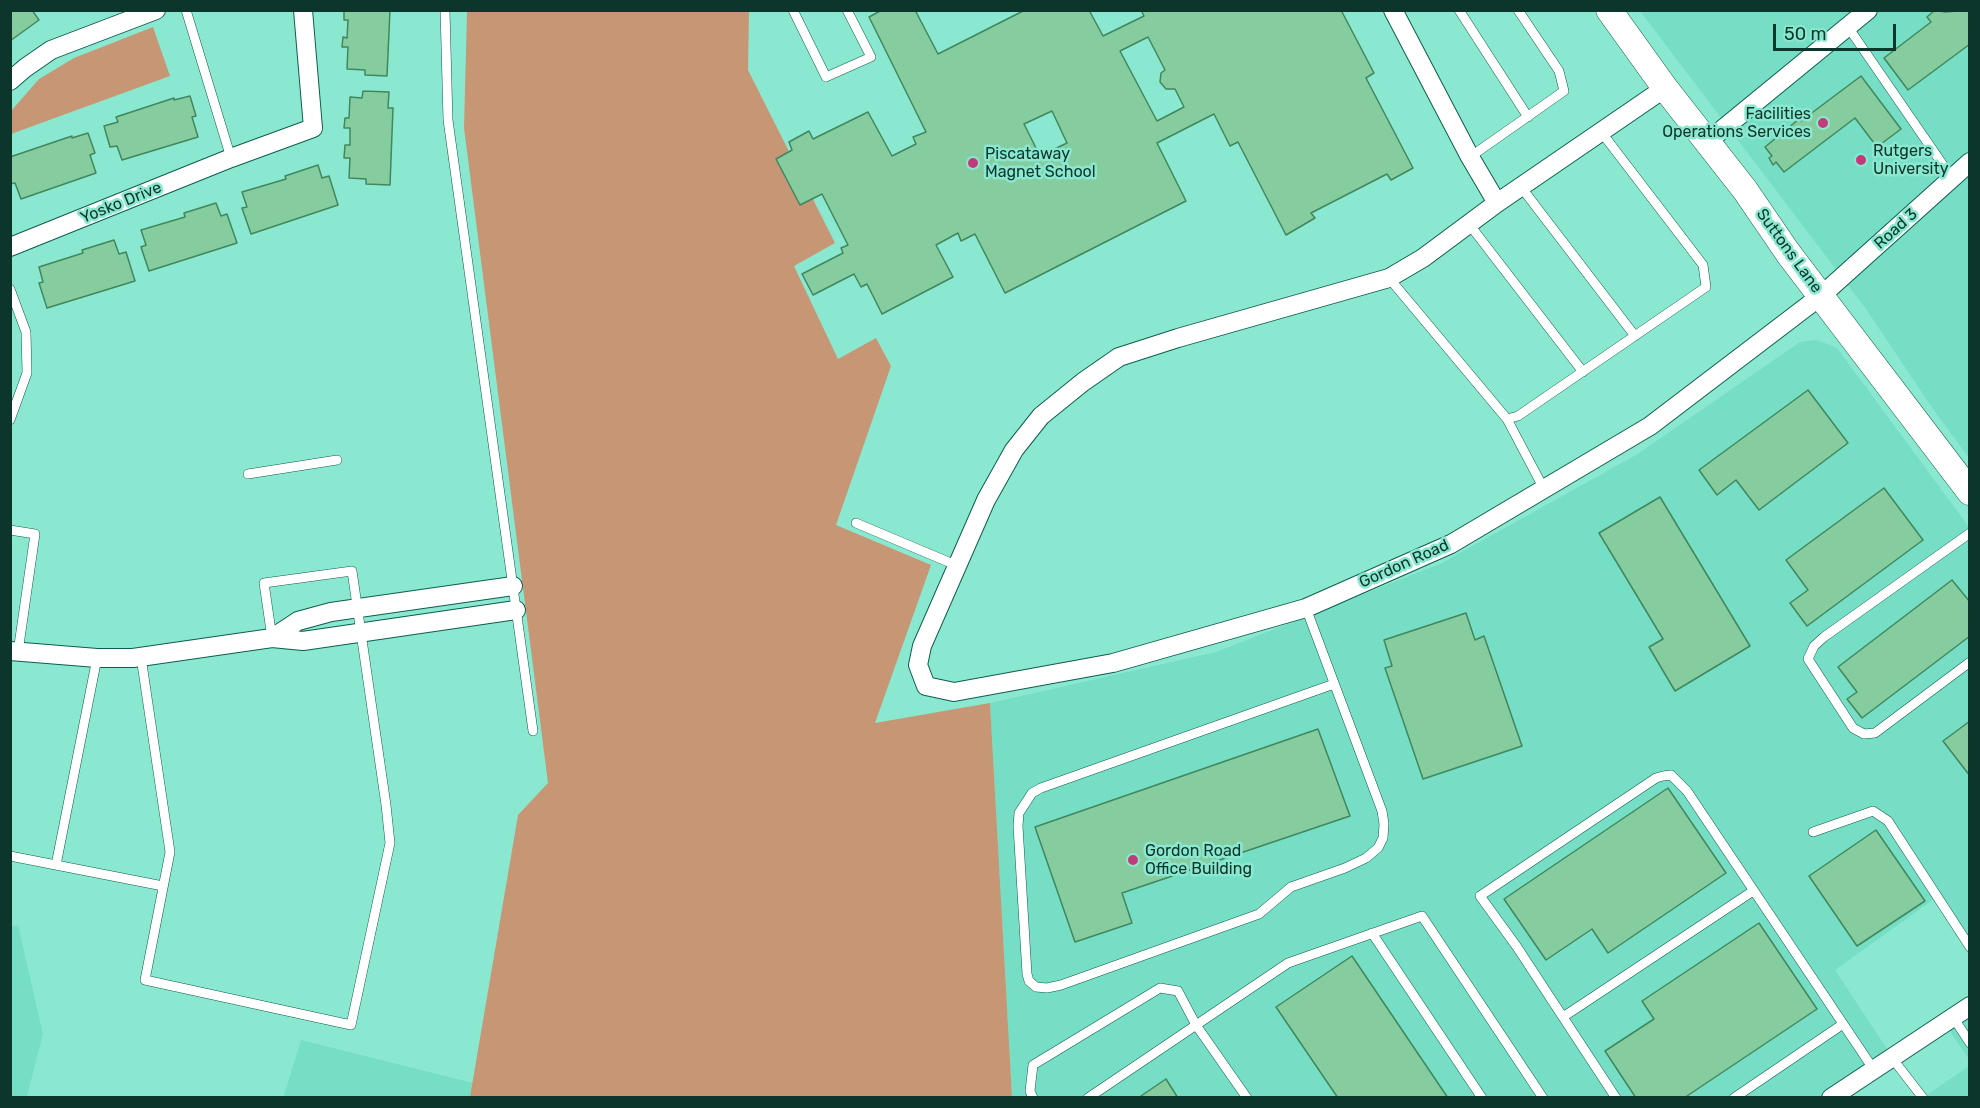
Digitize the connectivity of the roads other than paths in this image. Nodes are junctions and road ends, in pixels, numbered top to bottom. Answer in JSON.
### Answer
{"nodes":[{"id":1,"x":156,"y":10,"type":"edge"},
{"id":2,"x":186,"y":10,"type":"edge"},
{"id":3,"x":303,"y":10,"type":"edge"},
{"id":4,"x":445,"y":10,"type":"edge"},
{"id":5,"x":793,"y":10,"type":"edge"},
{"id":6,"x":847,"y":10,"type":"edge"},
{"id":7,"x":1393,"y":10,"type":"edge"},
{"id":8,"x":1459,"y":10,"type":"edge"},
{"id":9,"x":1518,"y":10,"type":"edge"},
{"id":10,"x":1609,"y":10,"type":"edge"},
{"id":11,"x":1868,"y":10,"type":"edge"},
{"id":12,"x":1848,"y":27,"type":"junction"},
{"id":13,"x":10,"y":81,"type":"edge"},
{"id":14,"x":1665,"y":88,"type":"junction"},
{"id":15,"x":1528,"y":117,"type":"junction"},
{"id":16,"x":1602,"y":133,"type":"junction"},
{"id":17,"x":1707,"y":141,"type":"junction"},
{"id":18,"x":1470,"y":157,"type":"junction"},
{"id":19,"x":231,"y":158,"type":"junction"},
{"id":20,"x":1970,"y":162,"type":"edge"},
{"id":21,"x":1952,"y":178,"type":"junction"},
{"id":22,"x":1521,"y":187,"type":"junction"},
{"id":23,"x":1497,"y":203,"type":"junction"},
{"id":24,"x":1469,"y":224,"type":"junction"},
{"id":25,"x":10,"y":248,"type":"edge"},
{"id":26,"x":1389,"y":278,"type":"junction"},
{"id":27,"x":10,"y":289,"type":"edge"},
{"id":28,"x":1822,"y":295,"type":"junction"},
{"id":29,"x":1635,"y":336,"type":"junction"},
{"id":30,"x":1583,"y":372,"type":"junction"},
{"id":31,"x":1507,"y":419,"type":"junction"},
{"id":32,"x":10,"y":420,"type":"edge"},
{"id":33,"x":337,"y":460,"type":"dead end"},
{"id":34,"x":248,"y":474,"type":"dead end"},
{"id":35,"x":1544,"y":489,"type":"junction"},
{"id":36,"x":1970,"y":492,"type":"edge"},
{"id":37,"x":856,"y":523,"type":"dead end"},
{"id":38,"x":10,"y":530,"type":"edge"},
{"id":39,"x":1970,"y":533,"type":"edge"},
{"id":40,"x":957,"y":566,"type":"junction"},
{"id":41,"x":513,"y":586,"type":"junction"},
{"id":42,"x":358,"y":608,"type":"junction"},
{"id":43,"x":1306,"y":608,"type":"junction"},
{"id":44,"x":516,"y":610,"type":"junction"},
{"id":45,"x":362,"y":633,"type":"junction"},
{"id":46,"x":272,"y":638,"type":"junction"},
{"id":47,"x":14,"y":652,"type":"edge"},
{"id":48,"x":141,"y":657,"type":"junction"},
{"id":49,"x":97,"y":658,"type":"junction"},
{"id":50,"x":1970,"y":662,"type":"edge"},
{"id":51,"x":1335,"y":684,"type":"junction"},
{"id":52,"x":532,"y":731,"type":"dead end"},
{"id":53,"x":1813,"y":832,"type":"dead end"},
{"id":54,"x":10,"y":856,"type":"edge"},
{"id":55,"x":56,"y":865,"type":"junction"},
{"id":56,"x":163,"y":886,"type":"junction"},
{"id":57,"x":1753,"y":891,"type":"junction"},
{"id":58,"x":1372,"y":933,"type":"junction"},
{"id":59,"x":1970,"y":947,"type":"edge"},
{"id":60,"x":1970,"y":1006,"type":"edge"},
{"id":61,"x":1563,"y":1017,"type":"junction"},
{"id":62,"x":1953,"y":1017,"type":"junction"},
{"id":63,"x":1843,"y":1024,"type":"junction"},
{"id":64,"x":1196,"y":1025,"type":"junction"},
{"id":65,"x":1970,"y":1043,"type":"edge"},
{"id":66,"x":1892,"y":1058,"type":"junction"},
{"id":67,"x":1874,"y":1070,"type":"junction"},
{"id":68,"x":1033,"y":1098,"type":"edge"},
{"id":69,"x":1088,"y":1098,"type":"edge"},
{"id":70,"x":1247,"y":1098,"type":"edge"},
{"id":71,"x":1482,"y":1098,"type":"edge"},
{"id":72,"x":1544,"y":1098,"type":"edge"},
{"id":73,"x":1616,"y":1098,"type":"edge"},
{"id":74,"x":1734,"y":1098,"type":"edge"},
{"id":75,"x":1831,"y":1098,"type":"edge"},
{"id":76,"x":1923,"y":1098,"type":"edge"}],
"edges":[{"from":1,"to":13,"type":"street"},
{"from":2,"to":19,"type":"lane"},
{"from":3,"to":19,"type":"street","name":"Yosko Drive"},
{"from":4,"to":41,"type":"lane"},
{"from":5,"to":6,"type":"lane"},
{"from":7,"to":18,"type":"street"},
{"from":8,"to":15,"type":"lane"},
{"from":9,"to":15,"type":"lane"},
{"from":10,"to":14,"type":"street","name":"Suttons Lane"},
{"from":11,"to":12,"type":"street"},
{"from":12,"to":17,"type":"street"},
{"from":12,"to":21,"type":"lane"},
{"from":14,"to":16,"type":"street"},
{"from":14,"to":17,"type":"street","name":"Suttons Lane"},
{"from":15,"to":18,"type":"lane"},
{"from":16,"to":22,"type":"street"},
{"from":16,"to":29,"type":"lane"},
{"from":17,"to":28,"type":"street","name":"Suttons Lane"},
{"from":18,"to":23,"type":"street"},
{"from":19,"to":25,"type":"street","name":"Yosko Drive"},
{"from":20,"to":21,"type":"street","name":"Road 3"},
{"from":21,"to":28,"type":"street","name":"Road 3"},
{"from":22,"to":23,"type":"street"},
{"from":22,"to":29,"type":"lane"},
{"from":23,"to":24,"type":"street"},
{"from":24,"to":26,"type":"street"},
{"from":24,"to":30,"type":"lane"},
{"from":26,"to":31,"type":"lane"},
{"from":26,"to":40,"type":"street"},
{"from":27,"to":32,"type":"lane"},
{"from":28,"to":35,"type":"street","name":"Gordon Road"},
{"from":28,"to":36,"type":"street","name":"Suttons Lane"},
{"from":29,"to":30,"type":"lane"},
{"from":30,"to":31,"type":"lane"},
{"from":31,"to":35,"type":"lane"},
{"from":33,"to":34,"type":"lane"},
{"from":35,"to":43,"type":"street","name":"Gordon Road"},
{"from":37,"to":40,"type":"lane"},
{"from":38,"to":47,"type":"lane"},
{"from":39,"to":50,"type":"lane"},
{"from":40,"to":43,"type":"street","name":"Gordon Road"},
{"from":41,"to":42,"type":"street"},
{"from":41,"to":44,"type":"lane"},
{"from":42,"to":45,"type":"lane"},
{"from":42,"to":46,"type":"street"},
{"from":42,"to":46,"type":"lane"},
{"from":43,"to":51,"type":"lane"},
{"from":44,"to":45,"type":"street"},
{"from":44,"to":52,"type":"lane"},
{"from":45,"to":46,"type":"street"},
{"from":45,"to":56,"type":"lane"},
{"from":46,"to":48,"type":"street"},
{"from":47,"to":49,"type":"street"},
{"from":48,"to":49,"type":"street"},
{"from":48,"to":56,"type":"lane"},
{"from":49,"to":55,"type":"lane"},
{"from":51,"to":51,"type":"lane"},
{"from":53,"to":59,"type":"lane"},
{"from":54,"to":55,"type":"lane"},
{"from":55,"to":56,"type":"lane"},
{"from":57,"to":61,"type":"lane"},
{"from":57,"to":61,"type":"lane"},
{"from":57,"to":63,"type":"lane"},
{"from":58,"to":64,"type":"lane"},
{"from":58,"to":71,"type":"lane"},
{"from":58,"to":72,"type":"lane"},
{"from":60,"to":62,"type":"street"},
{"from":61,"to":73,"type":"lane"},
{"from":62,"to":65,"type":"lane"},
{"from":62,"to":66,"type":"street"},
{"from":63,"to":67,"type":"lane"},
{"from":63,"to":74,"type":"lane"},
{"from":64,"to":68,"type":"lane"},
{"from":64,"to":69,"type":"lane"},
{"from":64,"to":70,"type":"lane"},
{"from":66,"to":67,"type":"street"},
{"from":66,"to":76,"type":"lane"},
{"from":67,"to":75,"type":"street"}]}
